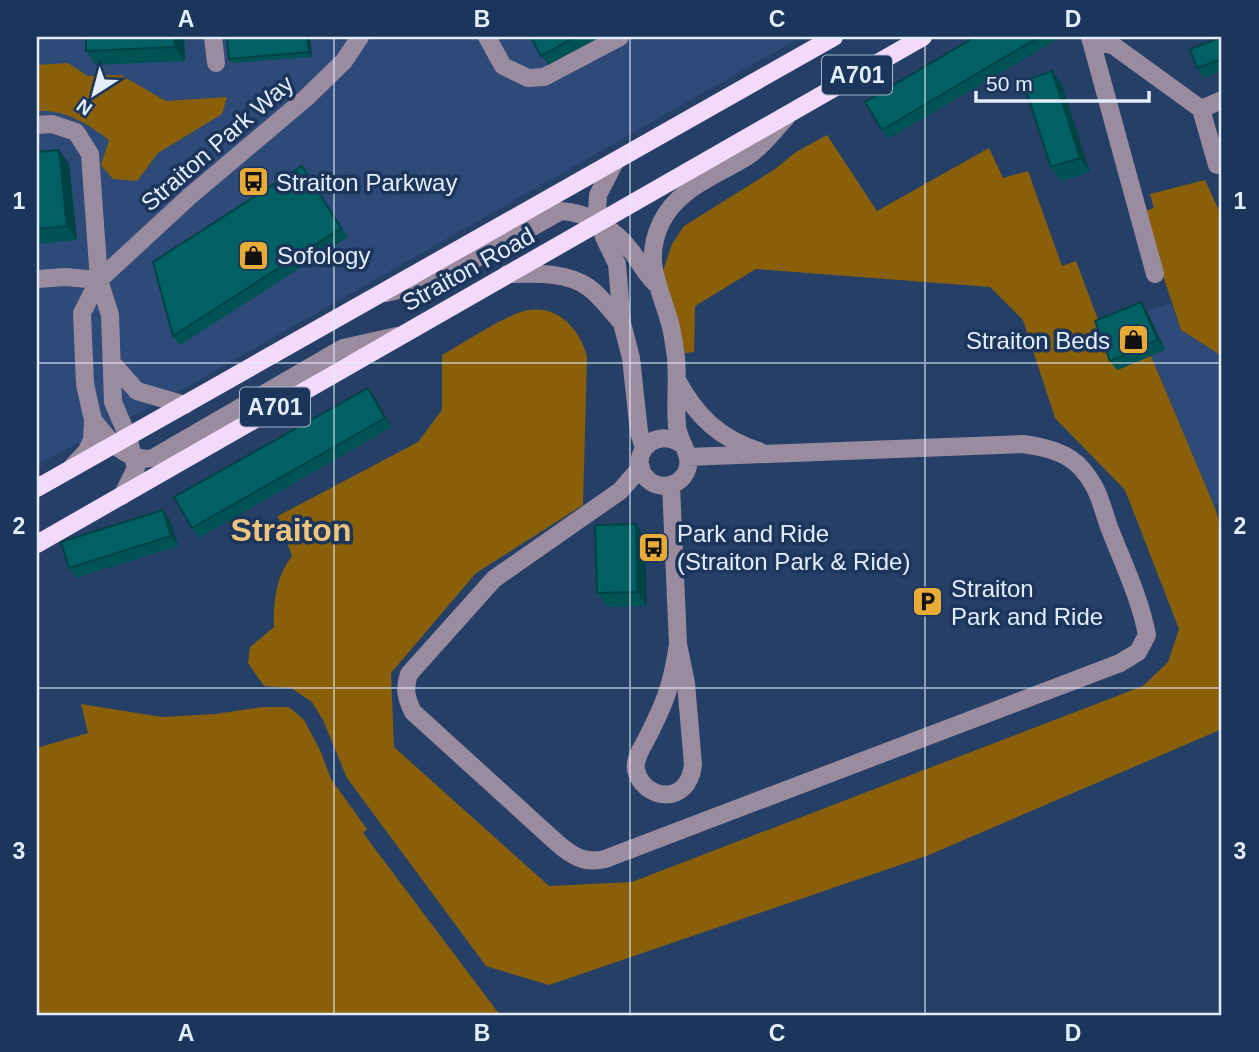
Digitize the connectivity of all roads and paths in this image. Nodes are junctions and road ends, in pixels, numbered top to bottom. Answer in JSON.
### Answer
{"nodes":[{"id":1,"x":213,"y":37,"type":"edge"},
{"id":2,"x":360,"y":37,"type":"edge"},
{"id":3,"x":487,"y":37,"type":"edge"},
{"id":4,"x":620,"y":37,"type":"edge"},
{"id":5,"x":834,"y":37,"type":"edge"},
{"id":6,"x":923,"y":37,"type":"edge"},
{"id":7,"x":1090,"y":38,"type":"edge"},
{"id":8,"x":216,"y":63,"type":"dead end"},
{"id":9,"x":1222,"y":100,"type":"edge"},
{"id":10,"x":1202,"y":109,"type":"junction"},
{"id":11,"x":790,"y":113,"type":"junction"},
{"id":12,"x":37,"y":125,"type":"edge"},
{"id":13,"x":615,"y":162,"type":"junction"},
{"id":14,"x":1217,"y":165,"type":"dead end"},
{"id":15,"x":599,"y":224,"type":"junction"},
{"id":16,"x":507,"y":274,"type":"junction"},
{"id":17,"x":1155,"y":274,"type":"dead end"},
{"id":18,"x":37,"y":279,"type":"edge"},
{"id":19,"x":99,"y":281,"type":"junction"},
{"id":20,"x":655,"y":283,"type":"junction"},
{"id":21,"x":377,"y":295,"type":"junction"},
{"id":22,"x":622,"y":323,"type":"junction"},
{"id":23,"x":400,"y":335,"type":"junction"},
{"id":24,"x":112,"y":363,"type":"junction"},
{"id":25,"x":677,"y":380,"type":"junction"},
{"id":26,"x":185,"y":405,"type":"junction"},
{"id":27,"x":93,"y":420,"type":"junction"},
{"id":28,"x":122,"y":441,"type":"junction"},
{"id":29,"x":643,"y":448,"type":"junction"},
{"id":30,"x":684,"y":450,"type":"junction"},
{"id":31,"x":770,"y":455,"type":"junction"},
{"id":32,"x":134,"y":457,"type":"junction"},
{"id":33,"x":640,"y":467,"type":"junction"},
{"id":34,"x":69,"y":470,"type":"junction"},
{"id":35,"x":671,"y":485,"type":"junction"},
{"id":36,"x":37,"y":488,"type":"edge"},
{"id":37,"x":122,"y":495,"type":"junction"},
{"id":38,"x":37,"y":544,"type":"edge"},
{"id":39,"x":678,"y":644,"type":"junction"}],
"edges":[{"from":1,"to":8,"type":"street"},
{"from":2,"to":19,"type":"street","name":"Straiton Park Way"},
{"from":3,"to":4,"type":"street"},
{"from":5,"to":13,"type":"main road","name":"Straiton Road","number":"A701"},
{"from":6,"to":11,"type":"main road","name":"Straiton Road","number":"A701"},
{"from":7,"to":10,"type":"street"},
{"from":7,"to":17,"type":"street"},
{"from":9,"to":10,"type":"street"},
{"from":10,"to":14,"type":"street"},
{"from":11,"to":15,"type":"main road","name":"Straiton Road","number":"A701"},
{"from":11,"to":20,"type":"street"},
{"from":12,"to":19,"type":"street"},
{"from":13,"to":15,"type":"street"},
{"from":13,"to":21,"type":"main road","name":"Straiton Road","number":"A701"},
{"from":15,"to":16,"type":"main road","name":"Straiton Road","number":"A701"},
{"from":15,"to":20,"type":"street"},
{"from":15,"to":21,"type":"street"},
{"from":15,"to":22,"type":"street"},
{"from":16,"to":22,"type":"street"},
{"from":16,"to":23,"type":"main road","name":"Straiton Road","number":"A701"},
{"from":18,"to":19,"type":"street"},
{"from":19,"to":24,"type":"street"},
{"from":19,"to":27,"type":"street","name":"Straiton Park Way"},
{"from":20,"to":25,"type":"street"},
{"from":21,"to":26,"type":"main road","name":"Straiton Road","number":"A701"},
{"from":22,"to":29,"type":"street"},
{"from":23,"to":32,"type":"street"},
{"from":23,"to":37,"type":"main road","name":"Straiton Road","number":"A701"},
{"from":24,"to":26,"type":"street"},
{"from":24,"to":28,"type":"street"},
{"from":25,"to":30,"type":"street"},
{"from":25,"to":31,"type":"street"},
{"from":26,"to":28,"type":"main road","name":"Straiton Road","number":"A701"},
{"from":27,"to":28,"type":"street","name":"Straiton Park Way"},
{"from":27,"to":34,"type":"street","name":"Straiton Park Way"},
{"from":28,"to":32,"type":"street","name":"Straiton Park Way"},
{"from":28,"to":34,"type":"main road","name":"Straiton Road","number":"A701"},
{"from":29,"to":30,"type":"street"},
{"from":29,"to":33,"type":"street"},
{"from":30,"to":31,"type":"street"},
{"from":30,"to":35,"type":"street"},
{"from":31,"to":33,"type":"street"},
{"from":32,"to":37,"type":"street"},
{"from":33,"to":35,"type":"street"},
{"from":34,"to":36,"type":"main road","name":"Straiton Road","number":"A701"},
{"from":35,"to":39,"type":"street"},
{"from":37,"to":38,"type":"main road","name":"Straiton Road","number":"A701"},
{"from":39,"to":39,"type":"street"}]}
